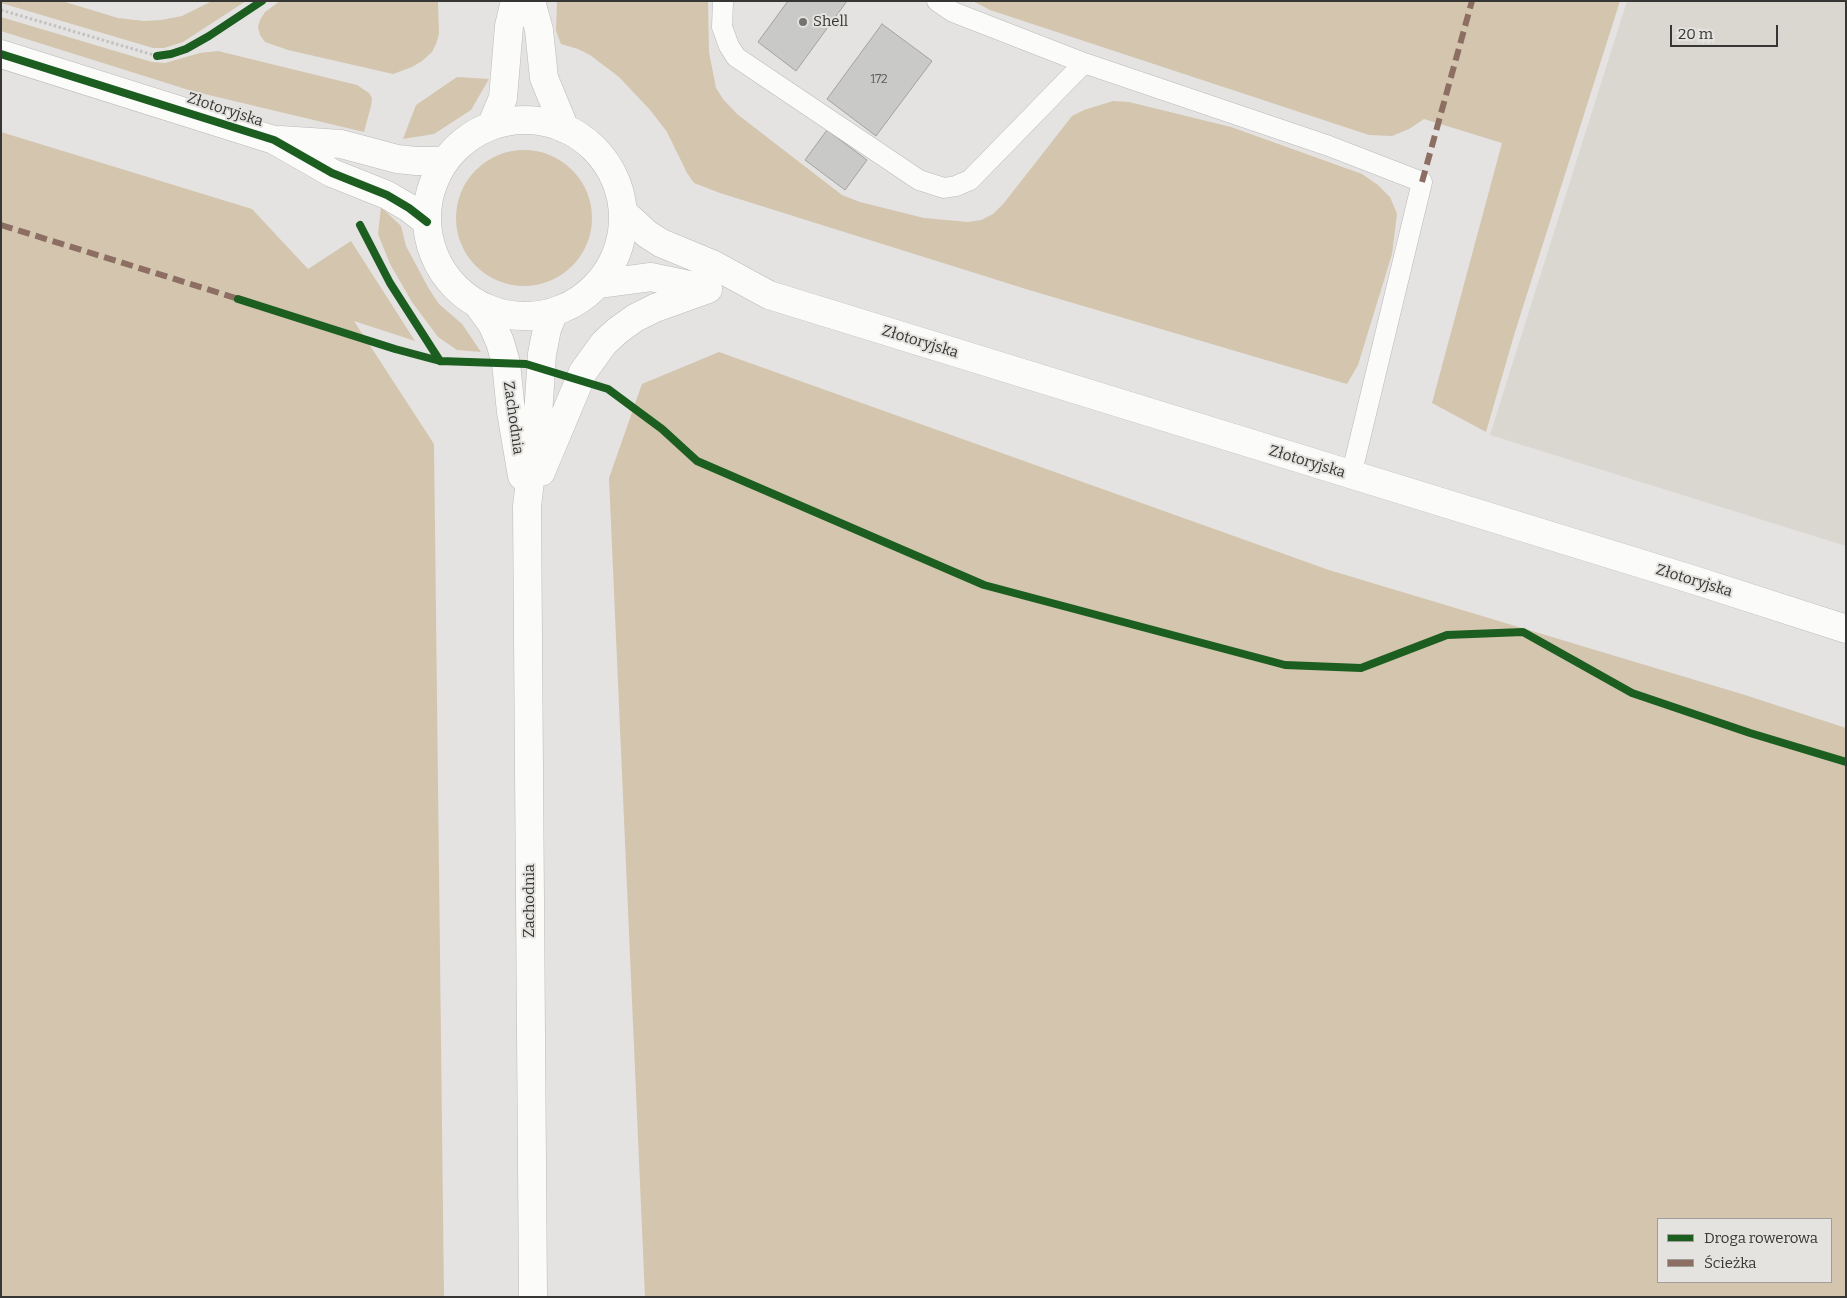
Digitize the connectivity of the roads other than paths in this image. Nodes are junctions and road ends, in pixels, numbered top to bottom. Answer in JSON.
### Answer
{"nodes":[{"id":1,"x":515,"y":1,"type":"edge"},
{"id":2,"x":531,"y":1,"type":"edge"},
{"id":3,"x":723,"y":1,"type":"edge"},
{"id":4,"x":937,"y":1,"type":"edge"},
{"id":5,"x":1,"y":54,"type":"edge"},
{"id":6,"x":1084,"y":64,"type":"junction"},
{"id":7,"x":491,"y":126,"type":"junction"},
{"id":8,"x":565,"y":129,"type":"junction"},
{"id":9,"x":274,"y":140,"type":"junction"},
{"id":10,"x":444,"y":161,"type":"junction"},
{"id":11,"x":623,"y":212,"type":"junction"},
{"id":12,"x":427,"y":222,"type":"junction"},
{"id":13,"x":598,"y":284,"type":"junction"},
{"id":14,"x":708,"y":289,"type":"junction"},
{"id":15,"x":769,"y":294,"type":"junction"},
{"id":16,"x":479,"y":306,"type":"junction"},
{"id":17,"x":554,"y":312,"type":"junction"},
{"id":18,"x":1351,"y":476,"type":"junction"},
{"id":19,"x":527,"y":506,"type":"junction"},
{"id":20,"x":1846,"y":630,"type":"edge"},
{"id":21,"x":533,"y":1297,"type":"edge"}],
"edges":[{"from":1,"to":7,"type":"main road"},
{"from":2,"to":8,"type":"main road"},
{"from":3,"to":6,"type":"lane"},
{"from":4,"to":6,"type":"lane"},
{"from":5,"to":9,"type":"main road","name":"Złotoryjska"},
{"from":6,"to":18,"type":"lane"},
{"from":7,"to":8,"type":"main road"},
{"from":7,"to":10,"type":"main road"},
{"from":8,"to":11,"type":"main road"},
{"from":9,"to":10,"type":"main road","name":"Złotoryjska"},
{"from":9,"to":12,"type":"main road","name":"Złotoryjska"},
{"from":10,"to":12,"type":"main road"},
{"from":11,"to":13,"type":"main road"},
{"from":11,"to":15,"type":"main road","name":"Złotoryjska"},
{"from":12,"to":16,"type":"main road"},
{"from":13,"to":14,"type":"main road","name":"Złotoryjska"},
{"from":13,"to":17,"type":"main road"},
{"from":14,"to":15,"type":"main road","name":"Złotoryjska"},
{"from":14,"to":19,"type":"main road"},
{"from":15,"to":18,"type":"main road","name":"Złotoryjska"},
{"from":16,"to":17,"type":"main road"},
{"from":16,"to":19,"type":"main road","name":"Zachodnia"},
{"from":17,"to":19,"type":"main road","name":"Zachodnia"},
{"from":18,"to":20,"type":"main road","name":"Złotoryjska"},
{"from":19,"to":21,"type":"main road","name":"Zachodnia"}]}
